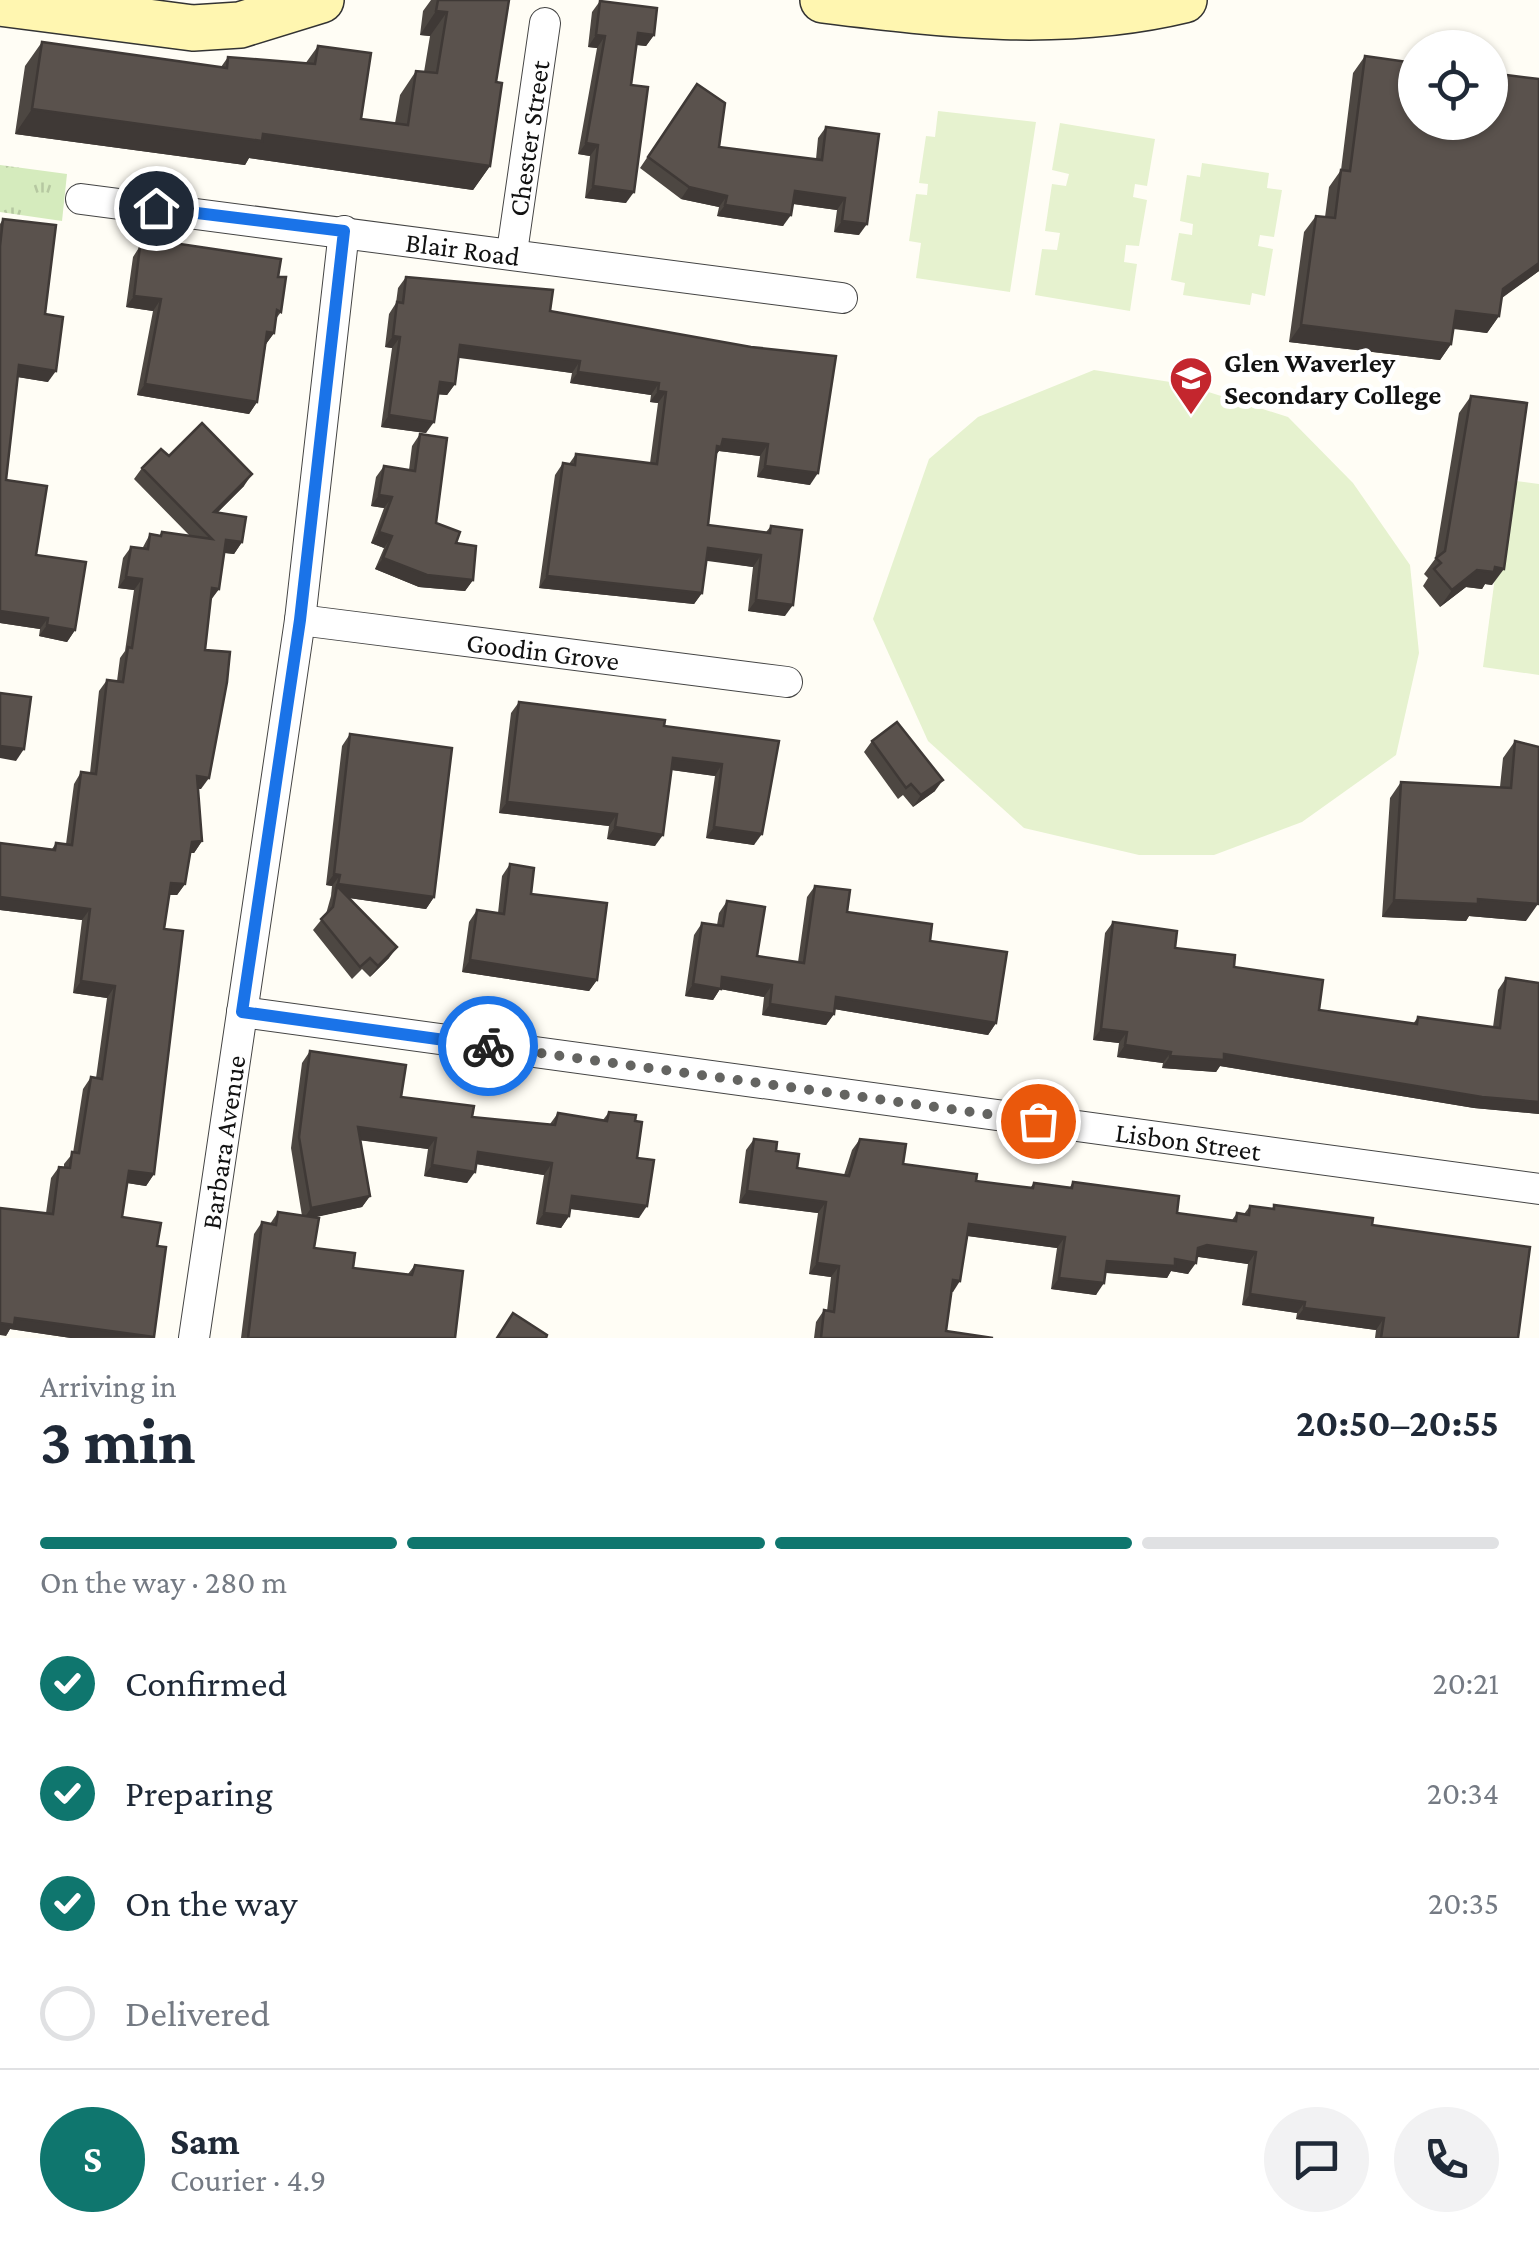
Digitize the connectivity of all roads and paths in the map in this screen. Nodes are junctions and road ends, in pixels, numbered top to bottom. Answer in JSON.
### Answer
{"nodes":[{"id":1,"x":321,"y":0,"type":"edge"},
{"id":2,"x":822,"y":0,"type":"edge"},
{"id":3,"x":1184,"y":0,"type":"edge"},
{"id":4,"x":0,"y":4,"type":"edge"},
{"id":5,"x":545,"y":23,"type":"dead end"},
{"id":6,"x":81,"y":199,"type":"dead end"},
{"id":7,"x":344,"y":231,"type":"junction"},
{"id":8,"x":512,"y":252,"type":"junction"},
{"id":9,"x":842,"y":298,"type":"dead end"},
{"id":10,"x":300,"y":620,"type":"junction"},
{"id":11,"x":787,"y":682,"type":"dead end"},
{"id":12,"x":242,"y":1012,"type":"junction"},
{"id":13,"x":1539,"y":1189,"type":"edge"},
{"id":14,"x":194,"y":1338,"type":"edge"}],
"edges":[{"from":1,"to":4,"type":"street"},
{"from":2,"to":3,"type":"street"},
{"from":5,"to":8,"type":"street","name":"Chester Street"},
{"from":6,"to":7,"type":"street","name":"Blair Road"},
{"from":7,"to":8,"type":"street","name":"Blair Road"},
{"from":7,"to":10,"type":"street","name":"Barbara Avenue"},
{"from":8,"to":9,"type":"street","name":"Blair Road"},
{"from":10,"to":11,"type":"street","name":"Goodin Grove"},
{"from":10,"to":12,"type":"street","name":"Barbara Avenue"},
{"from":12,"to":13,"type":"street","name":"Lisbon Street"},
{"from":12,"to":14,"type":"street","name":"Barbara Avenue"}]}
